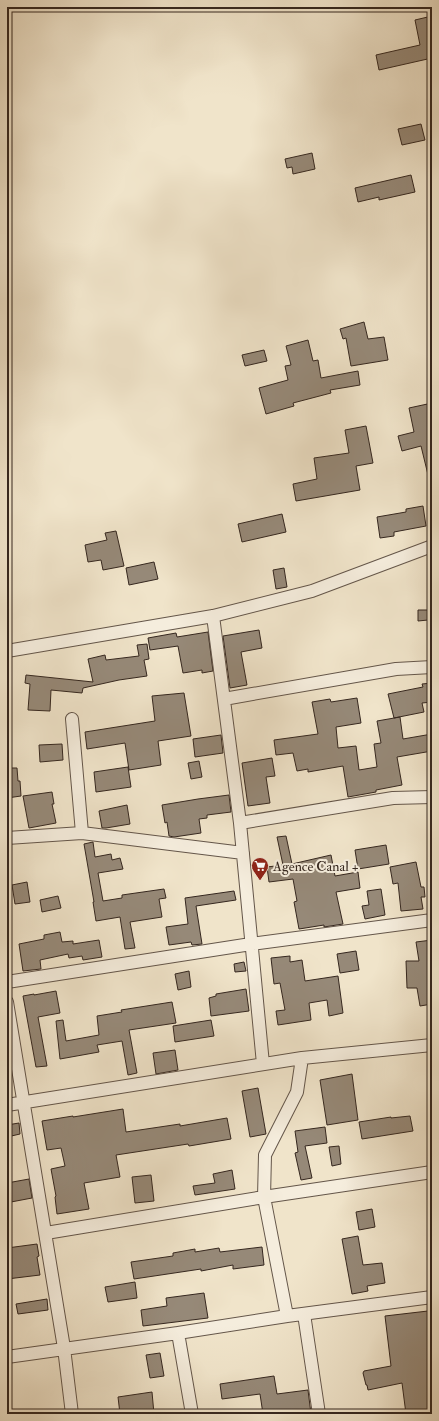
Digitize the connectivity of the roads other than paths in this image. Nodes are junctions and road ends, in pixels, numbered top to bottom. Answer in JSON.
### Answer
{"nodes":[{"id":1,"x":432,"y":546,"type":"edge"},
{"id":2,"x":213,"y":616,"type":"junction"},
{"id":3,"x":7,"y":651,"type":"edge"},
{"id":4,"x":432,"y":667,"type":"edge"},
{"id":5,"x":224,"y":699,"type":"junction"},
{"id":6,"x":72,"y":719,"type":"dead end"},
{"id":7,"x":432,"y":797,"type":"edge"},
{"id":8,"x":240,"y":823,"type":"junction"},
{"id":9,"x":82,"y":833,"type":"junction"},
{"id":10,"x":7,"y":838,"type":"edge"},
{"id":11,"x":243,"y":853,"type":"junction"},
{"id":12,"x":432,"y":920,"type":"edge"},
{"id":13,"x":251,"y":944,"type":"junction"},
{"id":14,"x":7,"y":982,"type":"edge"},
{"id":15,"x":7,"y":1002,"type":"edge"},
{"id":16,"x":432,"y":1045,"type":"edge"},
{"id":17,"x":302,"y":1058,"type":"junction"},
{"id":18,"x":264,"y":1064,"type":"junction"},
{"id":19,"x":24,"y":1102,"type":"junction"},
{"id":20,"x":7,"y":1105,"type":"edge"},
{"id":21,"x":432,"y":1172,"type":"edge"},
{"id":22,"x":264,"y":1197,"type":"junction"},
{"id":23,"x":46,"y":1233,"type":"junction"},
{"id":24,"x":432,"y":1297,"type":"edge"},
{"id":25,"x":304,"y":1314,"type":"junction"},
{"id":26,"x":287,"y":1316,"type":"junction"},
{"id":27,"x":178,"y":1333,"type":"junction"},
{"id":28,"x":64,"y":1348,"type":"junction"},
{"id":29,"x":7,"y":1357,"type":"edge"},
{"id":30,"x":72,"y":1414,"type":"edge"},
{"id":31,"x":192,"y":1414,"type":"edge"},
{"id":32,"x":319,"y":1414,"type":"edge"}],
"edges":[{"from":1,"to":2,"type":"street"},
{"from":2,"to":3,"type":"street"},
{"from":2,"to":5,"type":"street"},
{"from":4,"to":5,"type":"street"},
{"from":5,"to":8,"type":"street"},
{"from":6,"to":9,"type":"street"},
{"from":7,"to":8,"type":"street"},
{"from":8,"to":11,"type":"street"},
{"from":9,"to":10,"type":"street"},
{"from":9,"to":11,"type":"street"},
{"from":11,"to":13,"type":"street"},
{"from":12,"to":13,"type":"street"},
{"from":13,"to":14,"type":"street"},
{"from":13,"to":18,"type":"street"},
{"from":15,"to":19,"type":"street"},
{"from":16,"to":17,"type":"street"},
{"from":17,"to":18,"type":"street"},
{"from":17,"to":22,"type":"street"},
{"from":18,"to":19,"type":"street"},
{"from":19,"to":20,"type":"street"},
{"from":19,"to":23,"type":"street"},
{"from":21,"to":22,"type":"street"},
{"from":22,"to":23,"type":"street"},
{"from":22,"to":26,"type":"street"},
{"from":23,"to":28,"type":"street"},
{"from":24,"to":25,"type":"street"},
{"from":25,"to":26,"type":"street"},
{"from":25,"to":32,"type":"street"},
{"from":26,"to":27,"type":"street"},
{"from":27,"to":28,"type":"street"},
{"from":27,"to":31,"type":"street"},
{"from":28,"to":29,"type":"street"},
{"from":28,"to":30,"type":"street"}]}
